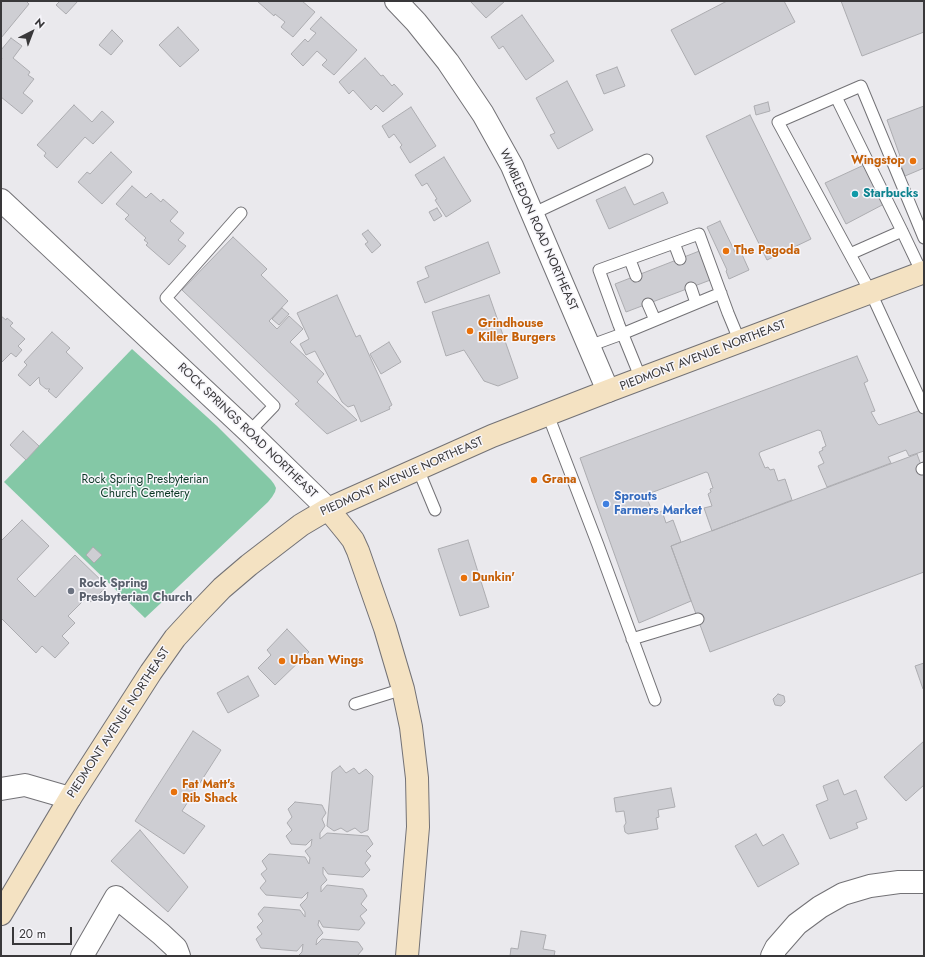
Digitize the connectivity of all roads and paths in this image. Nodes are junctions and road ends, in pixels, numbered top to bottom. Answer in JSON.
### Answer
{"nodes":[{"id":1,"x":396,"y":1,"type":"edge"},
{"id":2,"x":836,"y":97,"type":"junction"},
{"id":3,"x":647,"y":160,"type":"dead end"},
{"id":4,"x":1,"y":200,"type":"edge"},
{"id":5,"x":241,"y":213,"type":"dead end"},
{"id":6,"x":532,"y":214,"type":"junction"},
{"id":7,"x":902,"y":231,"type":"junction"},
{"id":8,"x":924,"y":238,"type":"edge"},
{"id":9,"x":674,"y":243,"type":"junction"},
{"id":10,"x":850,"y":254,"type":"junction"},
{"id":11,"x":680,"y":259,"type":"dead end"},
{"id":12,"x":630,"y":260,"type":"junction"},
{"id":13,"x":923,"y":273,"type":"edge"},
{"id":14,"x":636,"y":276,"type":"dead end"},
{"id":15,"x":691,"y":288,"type":"dead end"},
{"id":16,"x":870,"y":293,"type":"junction"},
{"id":17,"x":721,"y":294,"type":"junction"},
{"id":18,"x":696,"y":303,"type":"junction"},
{"id":19,"x":648,"y":304,"type":"dead end"},
{"id":20,"x":655,"y":320,"type":"junction"},
{"id":21,"x":622,"y":334,"type":"junction"},
{"id":22,"x":740,"y":342,"type":"junction"},
{"id":23,"x":588,"y":346,"type":"junction"},
{"id":24,"x":641,"y":379,"type":"junction"},
{"id":25,"x":608,"y":391,"type":"junction"},
{"id":26,"x":924,"y":408,"type":"edge"},
{"id":27,"x":548,"y":415,"type":"junction"},
{"id":28,"x":249,"y":432,"type":"junction"},
{"id":29,"x":418,"y":469,"type":"junction"},
{"id":30,"x":328,"y":509,"type":"junction"},
{"id":31,"x":435,"y":510,"type":"dead end"},
{"id":32,"x":698,"y":619,"type":"dead end"},
{"id":33,"x":632,"y":639,"type":"junction"},
{"id":34,"x":403,"y":689,"type":"junction"},
{"id":35,"x":655,"y":700,"type":"dead end"},
{"id":36,"x":355,"y":704,"type":"dead end"},
{"id":37,"x":1,"y":789,"type":"edge"},
{"id":38,"x":70,"y":798,"type":"junction"},
{"id":39,"x":924,"y":882,"type":"edge"},
{"id":40,"x":1,"y":914,"type":"edge"},
{"id":41,"x":82,"y":956,"type":"edge"},
{"id":42,"x":179,"y":956,"type":"edge"},
{"id":43,"x":407,"y":956,"type":"edge"},
{"id":44,"x":772,"y":956,"type":"edge"}],
"edges":[{"from":1,"to":6,"type":"street","name":"WIMBLEDON ROAD NORTHEAST"},
{"from":2,"to":7,"type":"lane"},
{"from":2,"to":8,"type":"lane"},
{"from":2,"to":10,"type":"lane"},
{"from":3,"to":6,"type":"lane"},
{"from":4,"to":28,"type":"street","name":"ROCK SPRINGS ROAD NORTHEAST"},
{"from":5,"to":28,"type":"lane"},
{"from":6,"to":23,"type":"street","name":"WIMBLEDON ROAD NORTHEAST"},
{"from":7,"to":10,"type":"lane"},
{"from":7,"to":13,"type":"lane"},
{"from":9,"to":11,"type":"lane"},
{"from":9,"to":12,"type":"lane"},
{"from":9,"to":17,"type":"lane"},
{"from":10,"to":16,"type":"lane"},
{"from":12,"to":14,"type":"lane"},
{"from":12,"to":21,"type":"lane"},
{"from":13,"to":16,"type":"main road","name":"PIEDMONT AVENUE NORTHEAST"},
{"from":15,"to":18,"type":"lane"},
{"from":16,"to":22,"type":"main road","name":"PIEDMONT AVENUE NORTHEAST"},
{"from":16,"to":26,"type":"lane"},
{"from":17,"to":18,"type":"lane"},
{"from":17,"to":22,"type":"lane"},
{"from":18,"to":20,"type":"lane"},
{"from":19,"to":20,"type":"lane"},
{"from":20,"to":21,"type":"lane"},
{"from":21,"to":23,"type":"lane"},
{"from":21,"to":24,"type":"lane"},
{"from":22,"to":24,"type":"main road","name":"PIEDMONT AVENUE NORTHEAST"},
{"from":23,"to":25,"type":"street","name":"WIMBLEDON ROAD NORTHEAST"},
{"from":24,"to":25,"type":"main road","name":"PIEDMONT AVENUE NORTHEAST"},
{"from":25,"to":27,"type":"main road","name":"PIEDMONT AVENUE NORTHEAST"},
{"from":27,"to":29,"type":"main road","name":"PIEDMONT AVENUE NORTHEAST"},
{"from":27,"to":33,"type":"lane"},
{"from":28,"to":30,"type":"street","name":"ROCK SPRINGS ROAD NORTHEAST"},
{"from":29,"to":30,"type":"main road","name":"PIEDMONT AVENUE NORTHEAST"},
{"from":29,"to":31,"type":"lane"},
{"from":30,"to":34,"type":"main road","name":"ROCK SPRINGS ROAD NORTHEAST"},
{"from":30,"to":38,"type":"main road","name":"PIEDMONT AVENUE NORTHEAST"},
{"from":32,"to":33,"type":"lane"},
{"from":33,"to":35,"type":"lane"},
{"from":34,"to":36,"type":"lane"},
{"from":34,"to":43,"type":"main road","name":"ROCK SPRINGS ROAD NORTHEAST"},
{"from":37,"to":38,"type":"street"},
{"from":38,"to":40,"type":"main road","name":"PIEDMONT AVENUE NORTHEAST"},
{"from":39,"to":44,"type":"street"},
{"from":41,"to":42,"type":"street"}]}
